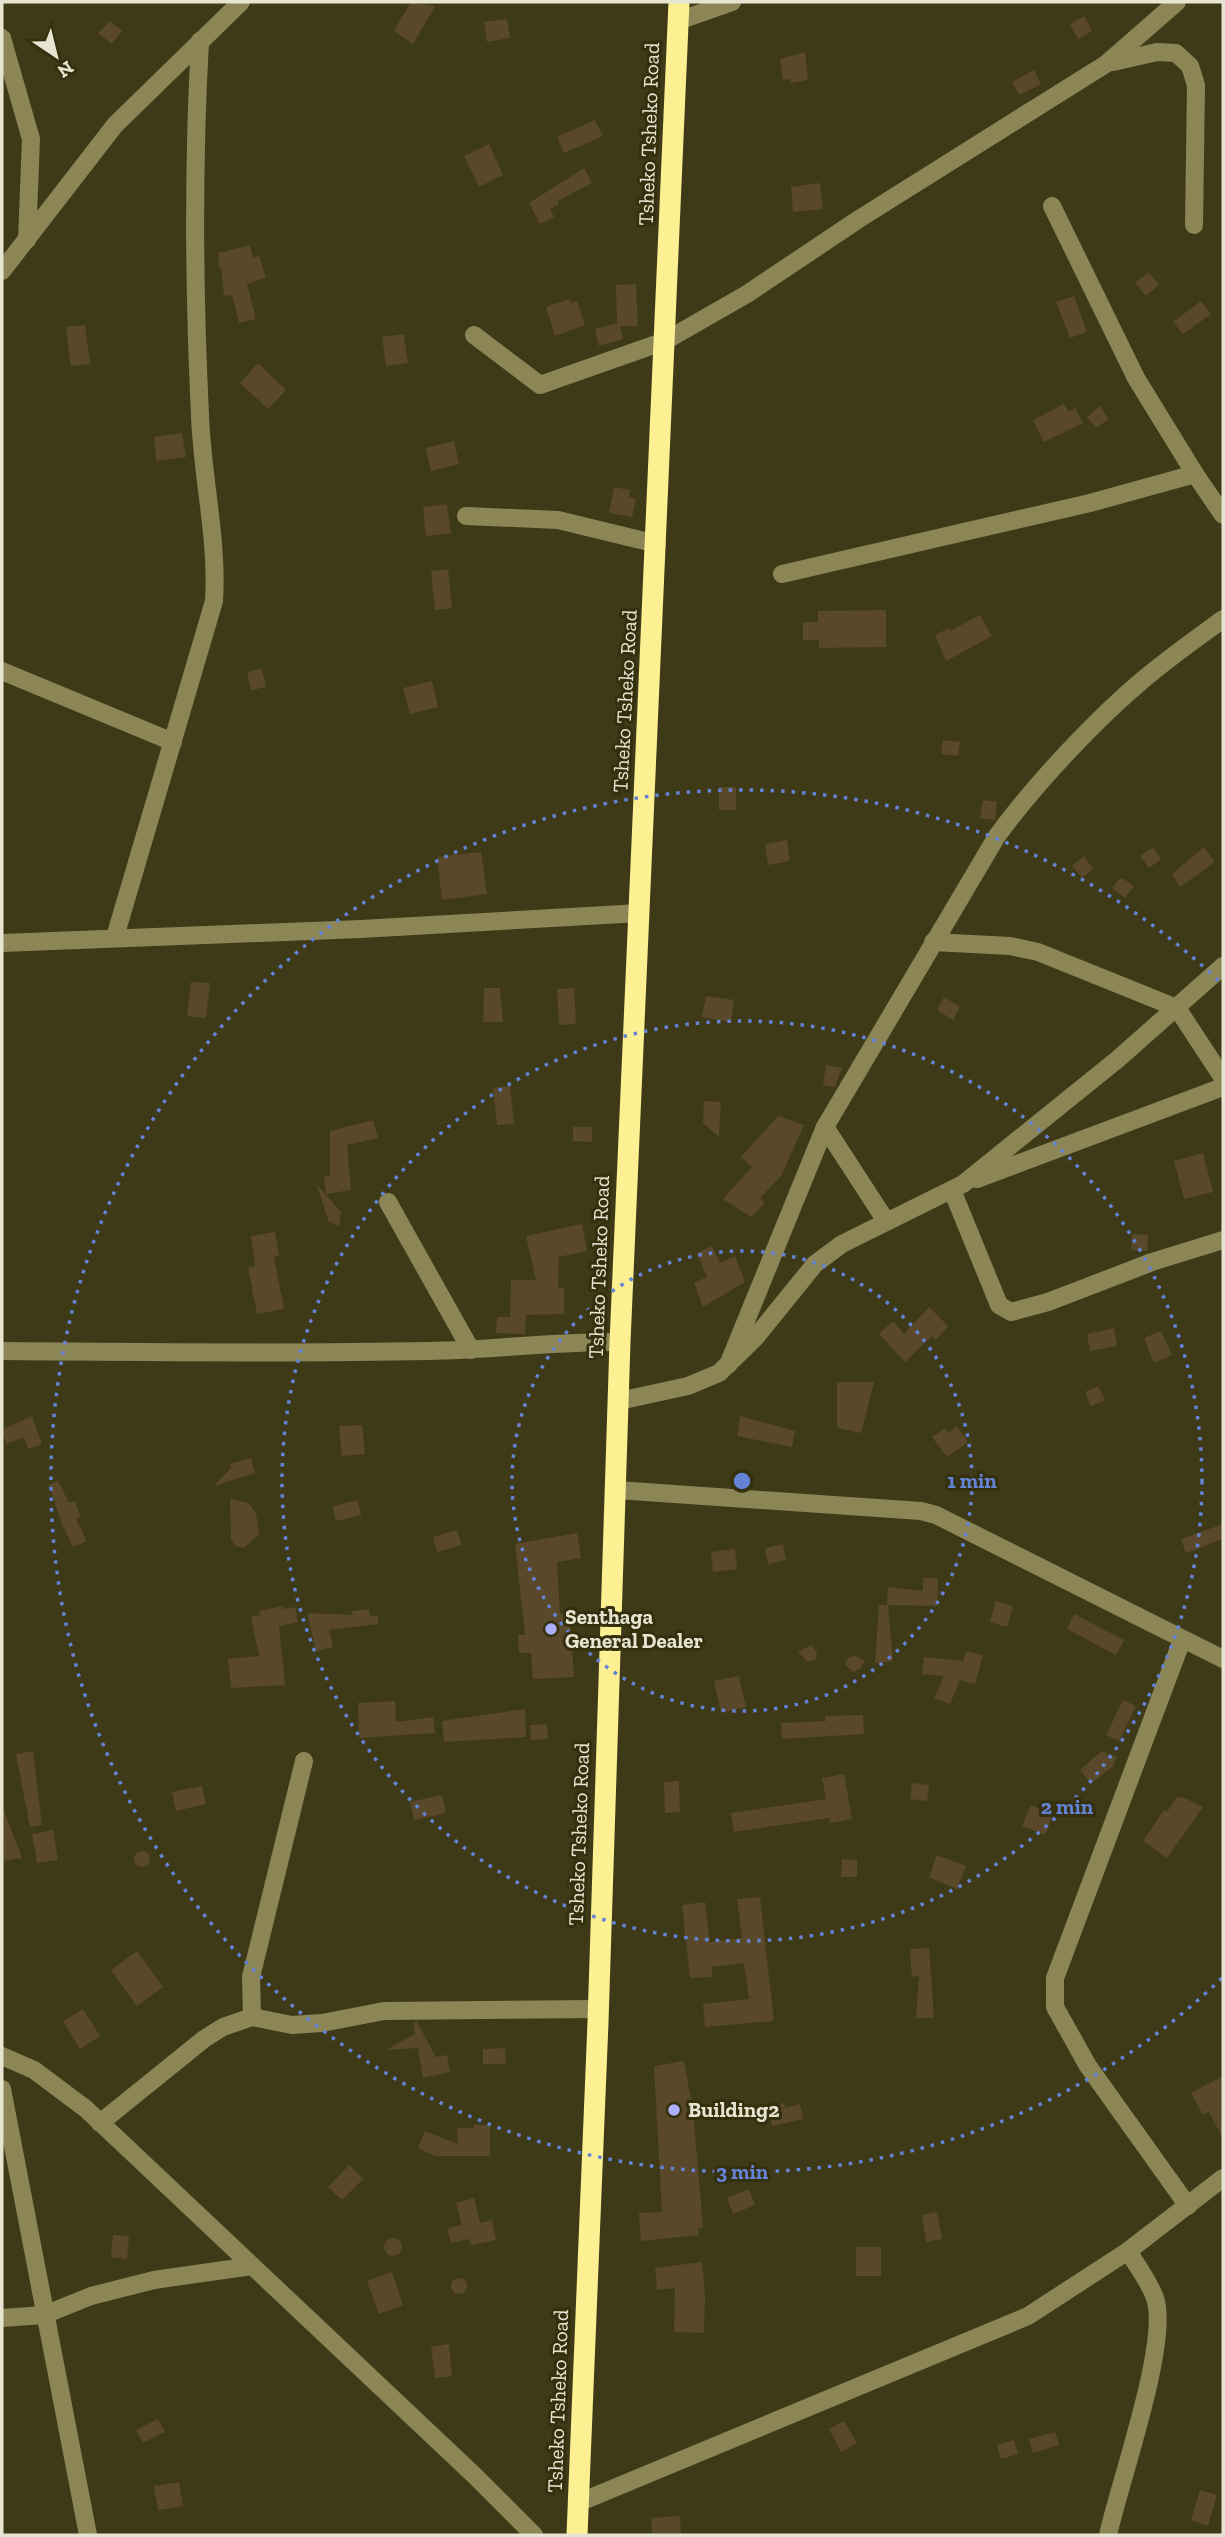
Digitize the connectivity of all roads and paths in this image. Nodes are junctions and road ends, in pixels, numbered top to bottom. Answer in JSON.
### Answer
{"nodes":[{"id":1,"x":241,"y":2,"type":"edge"},
{"id":2,"x":732,"y":2,"type":"edge"},
{"id":3,"x":1177,"y":2,"type":"edge"},
{"id":4,"x":679,"y":11,"type":"edge"},
{"id":5,"x":2,"y":38,"type":"edge"},
{"id":6,"x":200,"y":41,"type":"junction"},
{"id":7,"x":1106,"y":64,"type":"junction"},
{"id":8,"x":1052,"y":206,"type":"dead end"},
{"id":9,"x":1194,"y":225,"type":"dead end"},
{"id":10,"x":27,"y":240,"type":"junction"},
{"id":11,"x":2,"y":271,"type":"edge"},
{"id":12,"x":474,"y":335,"type":"dead end"},
{"id":13,"x":665,"y":341,"type":"junction"},
{"id":14,"x":1195,"y":474,"type":"junction"},
{"id":15,"x":1223,"y":515,"type":"edge"},
{"id":16,"x":466,"y":516,"type":"dead end"},
{"id":17,"x":657,"y":544,"type":"junction"},
{"id":18,"x":782,"y":574,"type":"dead end"},
{"id":19,"x":1223,"y":619,"type":"edge"},
{"id":20,"x":2,"y":671,"type":"edge"},
{"id":21,"x":173,"y":742,"type":"junction"},
{"id":22,"x":640,"y":913,"type":"junction"},
{"id":23,"x":115,"y":937,"type":"junction"},
{"id":24,"x":933,"y":942,"type":"junction"},
{"id":25,"x":2,"y":943,"type":"edge"},
{"id":26,"x":1223,"y":967,"type":"edge"},
{"id":27,"x":1177,"y":1008,"type":"junction"},
{"id":28,"x":1223,"y":1078,"type":"edge"},
{"id":29,"x":1223,"y":1087,"type":"edge"},
{"id":30,"x":825,"y":1127,"type":"junction"},
{"id":31,"x":958,"y":1187,"type":"junction"},
{"id":32,"x":388,"y":1202,"type":"dead end"},
{"id":33,"x":886,"y":1221,"type":"junction"},
{"id":34,"x":1223,"y":1240,"type":"edge"},
{"id":35,"x":620,"y":1342,"type":"junction"},
{"id":36,"x":471,"y":1350,"type":"junction"},
{"id":37,"x":2,"y":1351,"type":"edge"},
{"id":38,"x":728,"y":1365,"type":"junction"},
{"id":39,"x":619,"y":1401,"type":"junction"},
{"id":40,"x":617,"y":1490,"type":"junction"},
{"id":41,"x":1182,"y":1640,"type":"junction"},
{"id":42,"x":1223,"y":1660,"type":"edge"},
{"id":43,"x":304,"y":1761,"type":"dead end"},
{"id":44,"x":598,"y":2009,"type":"junction"},
{"id":45,"x":252,"y":2017,"type":"junction"},
{"id":46,"x":2,"y":2056,"type":"edge"},
{"id":47,"x":2,"y":2089,"type":"edge"},
{"id":48,"x":100,"y":2123,"type":"junction"},
{"id":49,"x":1223,"y":2178,"type":"edge"},
{"id":50,"x":1223,"y":2198,"type":"edge"},
{"id":51,"x":1195,"y":2202,"type":"junction"},
{"id":52,"x":1128,"y":2251,"type":"junction"},
{"id":53,"x":252,"y":2266,"type":"junction"},
{"id":54,"x":44,"y":2315,"type":"junction"},
{"id":55,"x":2,"y":2318,"type":"edge"},
{"id":56,"x":578,"y":2503,"type":"junction"},
{"id":57,"x":88,"y":2535,"type":"edge"},
{"id":58,"x":534,"y":2535,"type":"edge"},
{"id":59,"x":576,"y":2535,"type":"edge"},
{"id":60,"x":1108,"y":2535,"type":"edge"}],
"edges":[{"from":1,"to":6,"type":"street"},
{"from":2,"to":4,"type":"street"},
{"from":3,"to":7,"type":"street"},
{"from":4,"to":13,"type":"highway","name":"Tsheko Tsheko Road"},
{"from":5,"to":10,"type":"street"},
{"from":6,"to":10,"type":"street"},
{"from":6,"to":21,"type":"street"},
{"from":7,"to":9,"type":"street"},
{"from":7,"to":13,"type":"street"},
{"from":8,"to":14,"type":"street"},
{"from":10,"to":11,"type":"street"},
{"from":12,"to":13,"type":"street"},
{"from":13,"to":17,"type":"highway","name":"Tsheko Tsheko Road"},
{"from":14,"to":15,"type":"street"},
{"from":14,"to":18,"type":"street"},
{"from":16,"to":17,"type":"street"},
{"from":17,"to":22,"type":"highway","name":"Tsheko Tsheko Road"},
{"from":19,"to":24,"type":"street"},
{"from":20,"to":21,"type":"street"},
{"from":21,"to":23,"type":"street"},
{"from":22,"to":23,"type":"street"},
{"from":22,"to":35,"type":"highway","name":"Tsheko Tsheko Road"},
{"from":23,"to":25,"type":"street"},
{"from":24,"to":27,"type":"street"},
{"from":24,"to":30,"type":"street"},
{"from":26,"to":27,"type":"street"},
{"from":27,"to":28,"type":"street"},
{"from":27,"to":31,"type":"street"},
{"from":29,"to":31,"type":"street"},
{"from":30,"to":33,"type":"street"},
{"from":30,"to":38,"type":"street"},
{"from":31,"to":33,"type":"street"},
{"from":31,"to":34,"type":"street"},
{"from":32,"to":36,"type":"street"},
{"from":33,"to":38,"type":"street"},
{"from":35,"to":36,"type":"street"},
{"from":35,"to":39,"type":"highway","name":"Tsheko Tsheko Road"},
{"from":36,"to":37,"type":"street"},
{"from":38,"to":39,"type":"street"},
{"from":39,"to":40,"type":"highway","name":"Tsheko Tsheko Road"},
{"from":40,"to":41,"type":"street"},
{"from":40,"to":44,"type":"highway","name":"Tsheko Tsheko Road"},
{"from":41,"to":42,"type":"street"},
{"from":41,"to":51,"type":"street"},
{"from":43,"to":45,"type":"street"},
{"from":44,"to":45,"type":"street"},
{"from":44,"to":56,"type":"highway","name":"Tsheko Tsheko Road"},
{"from":45,"to":48,"type":"street"},
{"from":46,"to":48,"type":"street"},
{"from":47,"to":54,"type":"street"},
{"from":48,"to":53,"type":"street"},
{"from":49,"to":51,"type":"street"},
{"from":50,"to":51,"type":"street"},
{"from":51,"to":52,"type":"street"},
{"from":52,"to":56,"type":"street"},
{"from":52,"to":60,"type":"street"},
{"from":53,"to":54,"type":"street"},
{"from":53,"to":58,"type":"street"},
{"from":54,"to":55,"type":"street"},
{"from":54,"to":57,"type":"street"},
{"from":56,"to":59,"type":"highway","name":"Tsheko Tsheko Road"}]}
